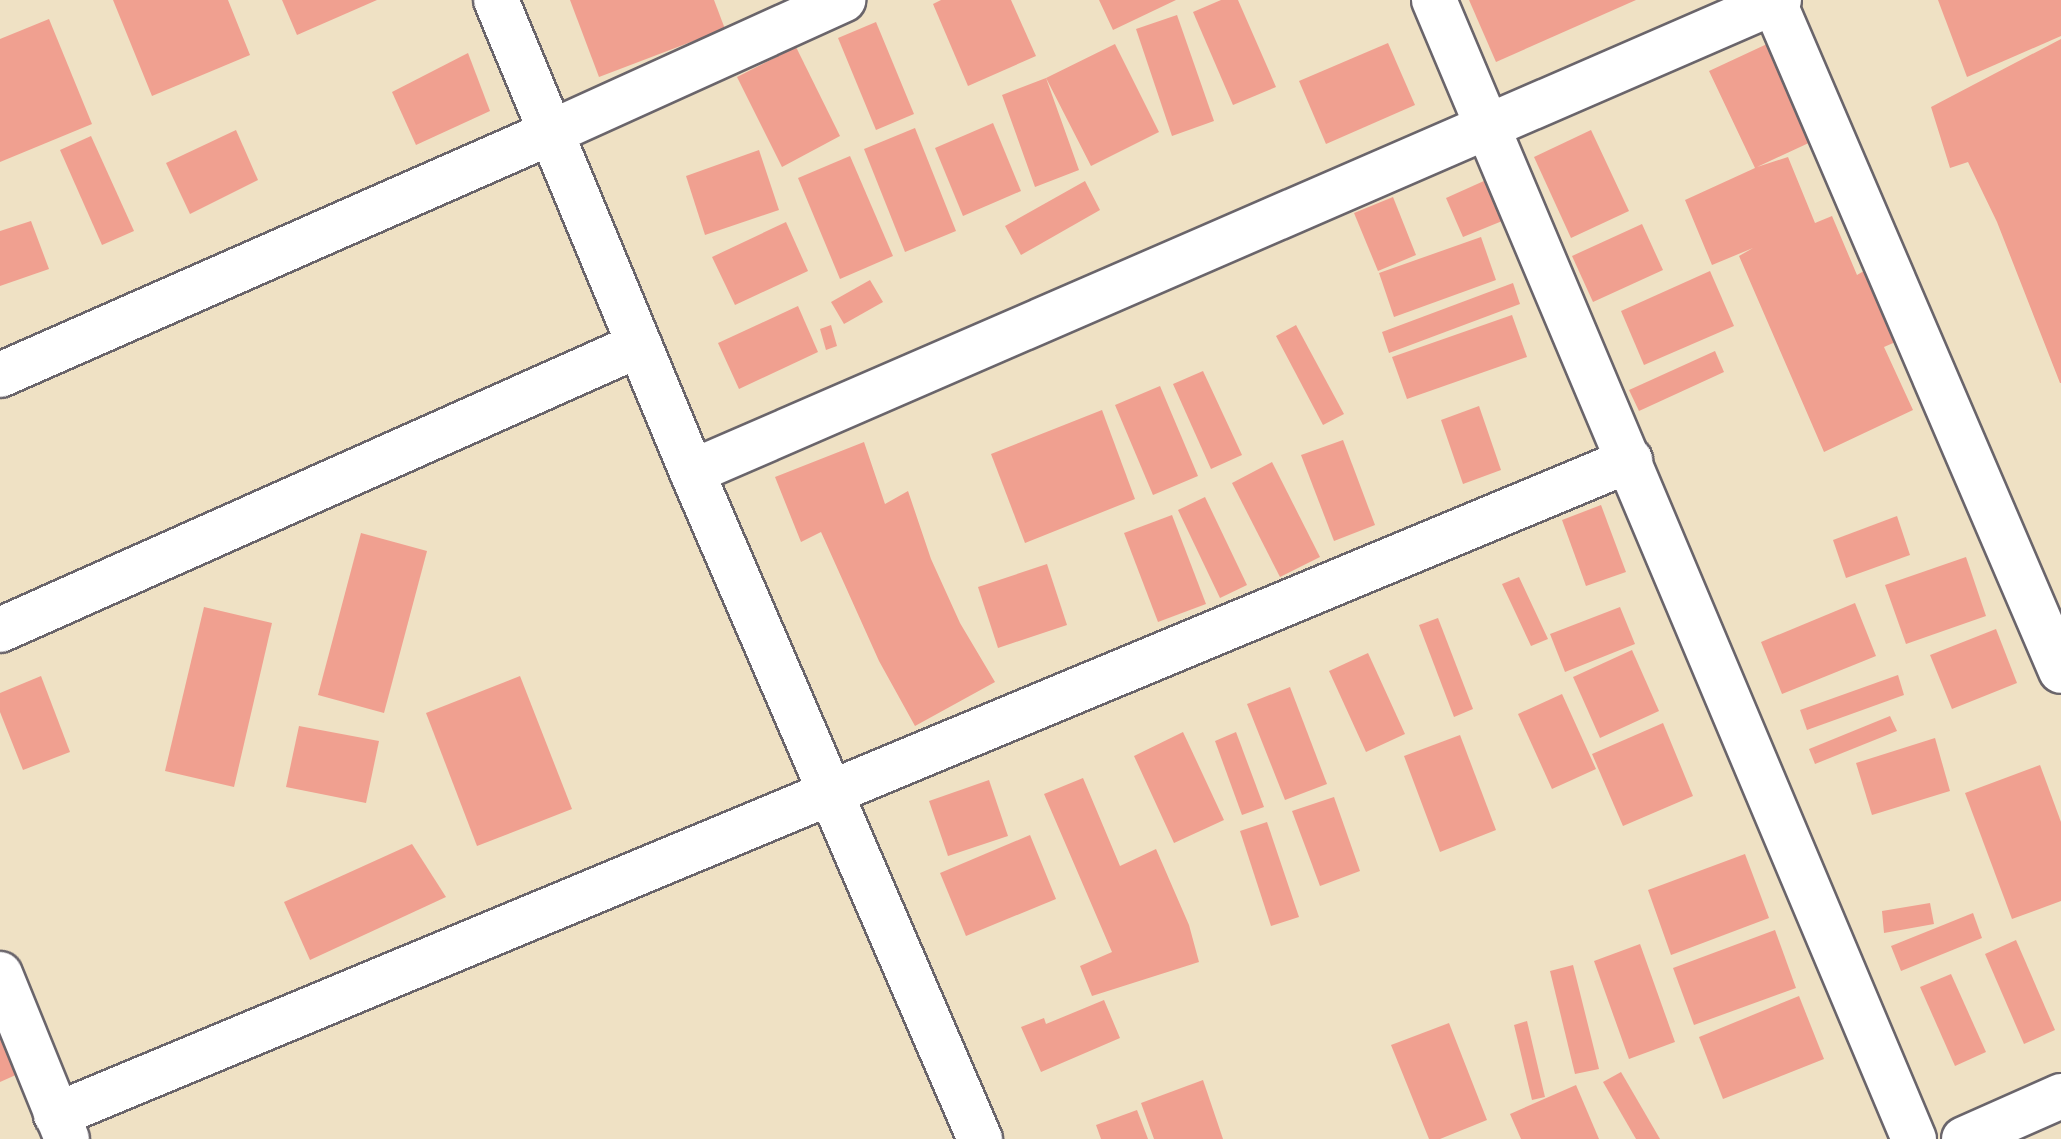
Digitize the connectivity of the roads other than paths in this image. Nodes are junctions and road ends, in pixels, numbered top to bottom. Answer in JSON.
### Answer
{"nodes":[{"id":1,"x":496,"y":0,"type":"edge"},
{"id":2,"x":843,"y":0,"type":"edge"},
{"id":3,"x":1434,"y":0,"type":"edge"},
{"id":4,"x":1775,"y":1,"type":"edge"},
{"id":5,"x":1490,"y":128,"type":"junction"},
{"id":6,"x":552,"y":132,"type":"junction"},
{"id":7,"x":639,"y":345,"type":"junction"},
{"id":8,"x":0,"y":375,"type":"edge"},
{"id":9,"x":1630,"y":460,"type":"junction"},
{"id":10,"x":692,"y":472,"type":"junction"},
{"id":11,"x":0,"y":630,"type":"edge"},
{"id":12,"x":2061,"y":671,"type":"edge"},
{"id":13,"x":830,"y":794,"type":"junction"},
{"id":14,"x":0,"y":974,"type":"edge"},
{"id":15,"x":2061,"y":1096,"type":"edge"},
{"id":16,"x":61,"y":1127,"type":"edge"},
{"id":17,"x":980,"y":1139,"type":"edge"},
{"id":18,"x":1914,"y":1139,"type":"edge"},
{"id":19,"x":1964,"y":1139,"type":"edge"}],
"edges":[{"from":1,"to":6,"type":"street"},
{"from":2,"to":6,"type":"street"},
{"from":3,"to":5,"type":"street"},
{"from":4,"to":5,"type":"street"},
{"from":4,"to":12,"type":"street"},
{"from":5,"to":9,"type":"street"},
{"from":5,"to":10,"type":"street"},
{"from":6,"to":7,"type":"street"},
{"from":6,"to":8,"type":"street"},
{"from":7,"to":10,"type":"street"},
{"from":7,"to":11,"type":"street"},
{"from":9,"to":13,"type":"street"},
{"from":9,"to":18,"type":"street"},
{"from":10,"to":13,"type":"street"},
{"from":13,"to":16,"type":"street"},
{"from":13,"to":17,"type":"street"},
{"from":14,"to":16,"type":"street"},
{"from":15,"to":19,"type":"street"}]}
